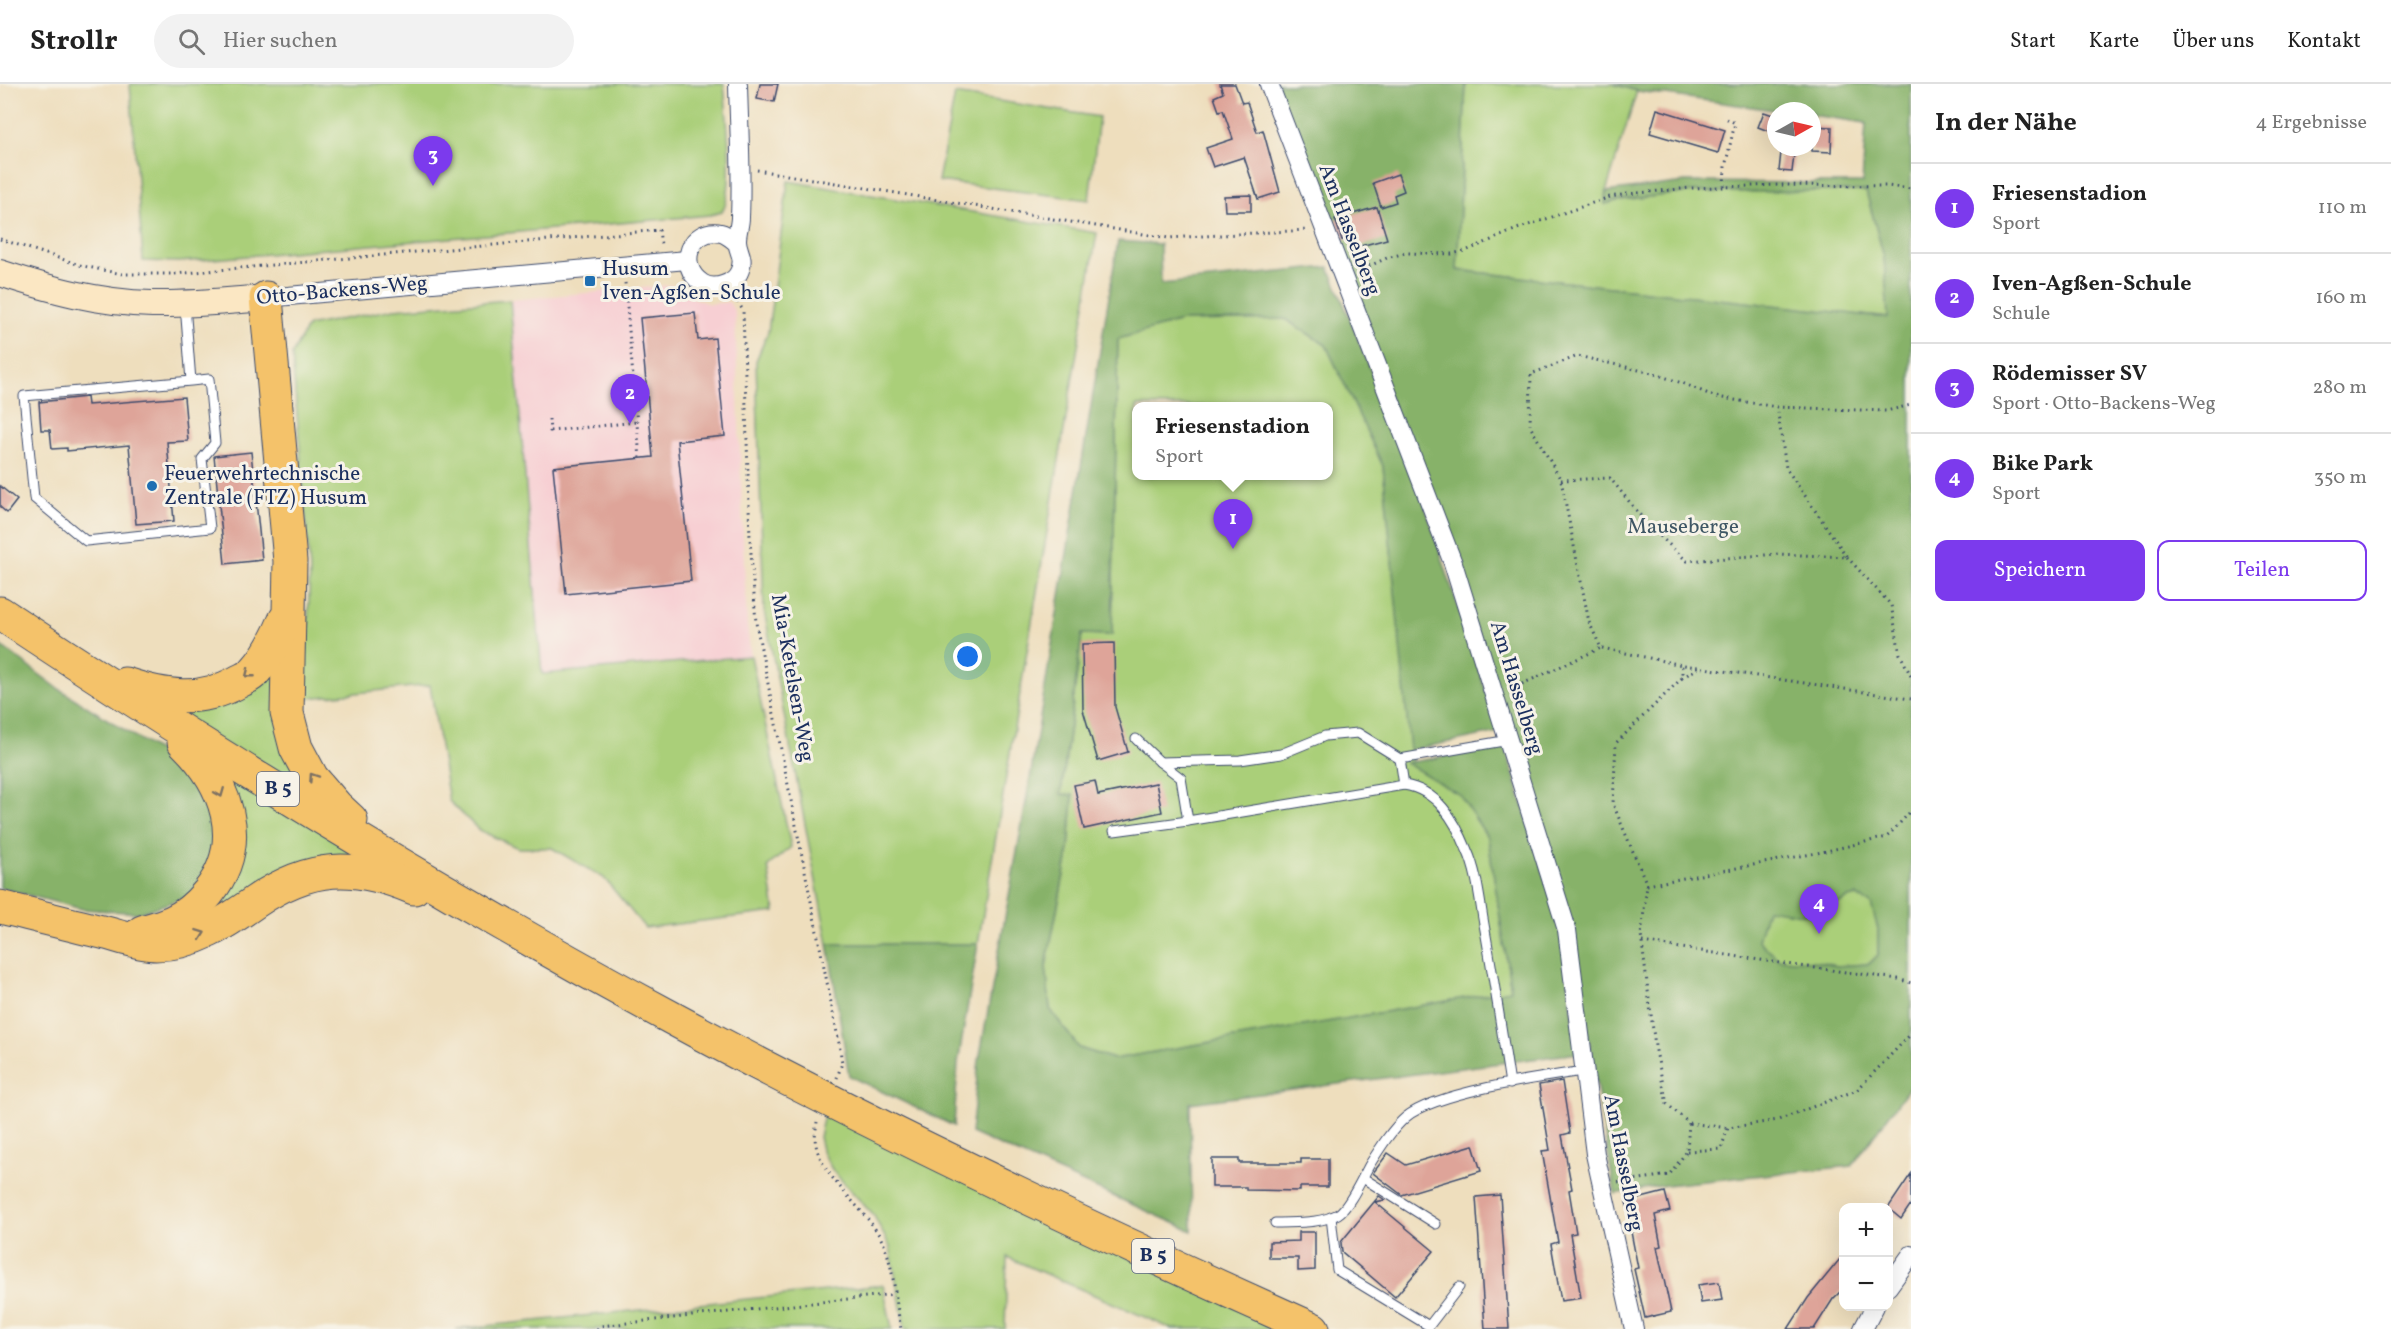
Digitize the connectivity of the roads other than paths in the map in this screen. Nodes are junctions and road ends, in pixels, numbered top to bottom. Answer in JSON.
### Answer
{"nodes":[{"id":1,"x":738,"y":84,"type":"edge"},
{"id":2,"x":1269,"y":84,"type":"edge"},
{"id":3,"x":736,"y":242,"type":"junction"},
{"id":4,"x":687,"y":260,"type":"junction"},
{"id":5,"x":0,"y":273,"type":"edge"},
{"id":6,"x":266,"y":297,"type":"junction"},
{"id":7,"x":185,"y":304,"type":"junction"},
{"id":8,"x":191,"y":381,"type":"junction"},
{"id":9,"x":290,"y":607,"type":"junction"},
{"id":10,"x":0,"y":613,"type":"edge"},
{"id":11,"x":89,"y":672,"type":"junction"},
{"id":12,"x":157,"y":716,"type":"junction"},
{"id":13,"x":1136,"y":739,"type":"dead end"},
{"id":14,"x":1509,"y":740,"type":"junction"},
{"id":15,"x":1400,"y":759,"type":"junction"},
{"id":16,"x":1160,"y":762,"type":"junction"},
{"id":17,"x":1404,"y":784,"type":"junction"},
{"id":18,"x":1188,"y":821,"type":"junction"},
{"id":19,"x":1114,"y":831,"type":"dead end"},
{"id":20,"x":398,"y":862,"type":"junction"},
{"id":21,"x":0,"y":907,"type":"edge"},
{"id":22,"x":516,"y":933,"type":"junction"},
{"id":23,"x":123,"y":938,"type":"junction"},
{"id":24,"x":1583,"y":1071,"type":"junction"},
{"id":25,"x":1510,"y":1084,"type":"junction"},
{"id":26,"x":1363,"y":1178,"type":"junction"},
{"id":27,"x":1331,"y":1217,"type":"junction"},
{"id":28,"x":1275,"y":1223,"type":"dead end"},
{"id":29,"x":1436,"y":1224,"type":"dead end"},
{"id":30,"x":1911,"y":1255,"type":"edge"},
{"id":31,"x":1893,"y":1280,"type":"edge"},
{"id":32,"x":1459,"y":1287,"type":"dead end"},
{"id":33,"x":1872,"y":1311,"type":"edge"},
{"id":34,"x":1313,"y":1329,"type":"edge"},
{"id":35,"x":1634,"y":1329,"type":"edge"},
{"id":36,"x":1863,"y":1329,"type":"edge"}],
"edges":[{"from":1,"to":3,"type":"street"},
{"from":2,"to":14,"type":"street","name":"Am Hasselberg"},
{"from":3,"to":4,"type":"street"},
{"from":3,"to":4,"type":"street"},
{"from":4,"to":6,"type":"street","name":"Otto-Backens-Weg"},
{"from":5,"to":7,"type":"street","name":"Otto-Backens-Weg"},
{"from":6,"to":7,"type":"street","name":"Otto-Backens-Weg"},
{"from":6,"to":9,"type":"highway"},
{"from":7,"to":8,"type":"lane"},
{"from":8,"to":8,"type":"lane"},
{"from":9,"to":11,"type":"highway","one_way":true},
{"from":20,"to":9,"type":"highway","one_way":true},
{"from":10,"to":11,"type":"highway","number":"B 5"},
{"from":11,"to":12,"type":"highway","number":"B 5"},
{"from":12,"to":20,"type":"highway","number":"B 5"},
{"from":12,"to":23,"type":"highway","one_way":true},
{"from":13,"to":16,"type":"lane"},
{"from":14,"to":15,"type":"lane"},
{"from":14,"to":24,"type":"street","name":"Am Hasselberg"},
{"from":15,"to":16,"type":"lane"},
{"from":15,"to":17,"type":"lane"},
{"from":16,"to":18,"type":"lane"},
{"from":17,"to":18,"type":"lane"},
{"from":17,"to":25,"type":"lane"},
{"from":18,"to":19,"type":"lane"},
{"from":20,"to":22,"type":"highway","number":"B 5"},
{"from":21,"to":23,"type":"highway"},
{"from":23,"to":22,"type":"highway","one_way":true},
{"from":22,"to":34,"type":"highway","number":"B 5"},
{"from":24,"to":25,"type":"lane"},
{"from":24,"to":35,"type":"street","name":"Am Hasselberg"},
{"from":25,"to":26,"type":"lane"},
{"from":26,"to":27,"type":"lane"},
{"from":26,"to":29,"type":"lane"},
{"from":27,"to":28,"type":"lane"},
{"from":27,"to":32,"type":"lane"},
{"from":30,"to":31,"type":"street"},
{"from":33,"to":36,"type":"street"}]}
